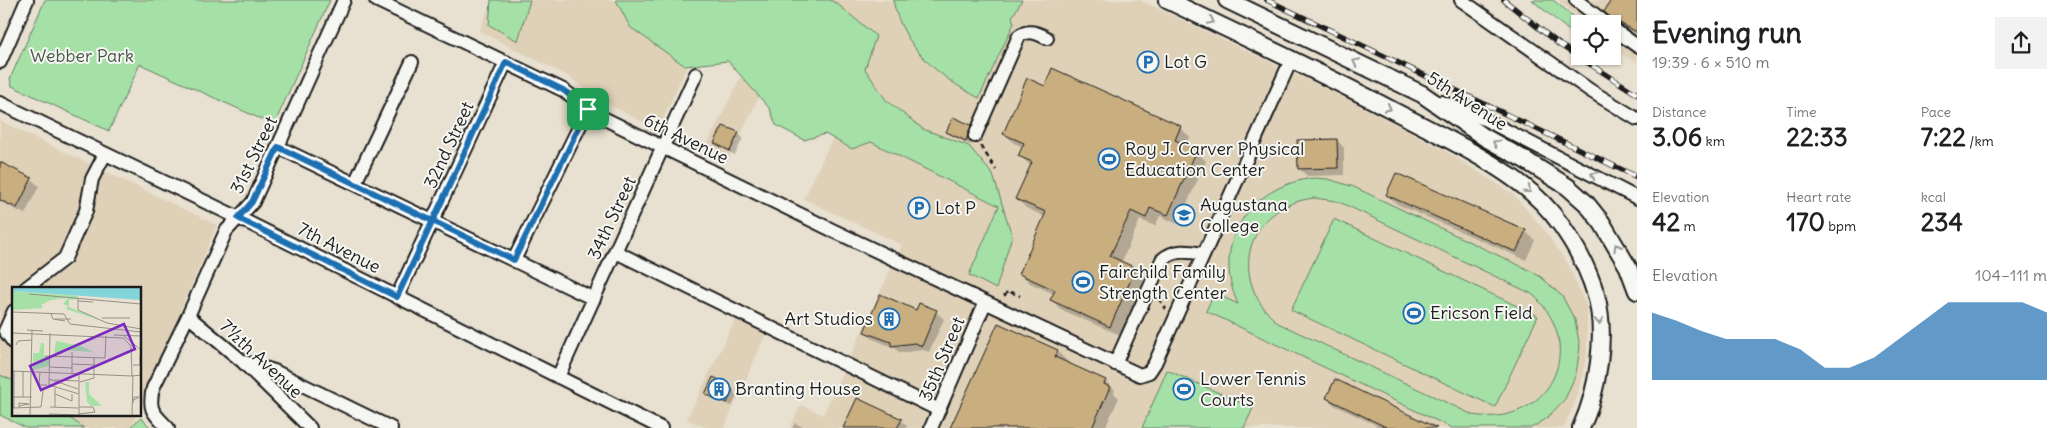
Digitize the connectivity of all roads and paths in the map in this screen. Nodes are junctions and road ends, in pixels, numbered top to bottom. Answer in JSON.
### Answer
{"nodes":[{"id":1,"x":27,"y":0,"type":"edge"},
{"id":2,"x":344,"y":0,"type":"edge"},
{"id":3,"x":376,"y":0,"type":"edge"},
{"id":4,"x":1167,"y":0,"type":"edge"},
{"id":5,"x":1227,"y":0,"type":"edge"},
{"id":6,"x":1461,"y":0,"type":"edge"},
{"id":7,"x":1576,"y":0,"type":"edge"},
{"id":8,"x":1595,"y":15,"type":"edge"},
{"id":9,"x":1621,"y":34,"type":"edge"},
{"id":10,"x":1047,"y":38,"type":"dead end"},
{"id":11,"x":1637,"y":46,"type":"edge"},
{"id":12,"x":1291,"y":60,"type":"junction"},
{"id":13,"x":0,"y":62,"type":"edge"},
{"id":14,"x":412,"y":62,"type":"dead end"},
{"id":15,"x":506,"y":62,"type":"junction"},
{"id":16,"x":696,"y":74,"type":"dead end"},
{"id":17,"x":1422,"y":94,"type":"junction"},
{"id":18,"x":0,"y":103,"type":"edge"},
{"id":19,"x":588,"y":109,"type":"junction"},
{"id":20,"x":1637,"y":119,"type":"edge"},
{"id":21,"x":975,"y":136,"type":"joint"},
{"id":22,"x":278,"y":147,"type":"junction"},
{"id":23,"x":664,"y":148,"type":"junction"},
{"id":24,"x":105,"y":154,"type":"junction"},
{"id":25,"x":996,"y":170,"type":"dead end"},
{"id":26,"x":355,"y":183,"type":"junction"},
{"id":27,"x":1637,"y":198,"type":"edge"},
{"id":28,"x":238,"y":218,"type":"junction"},
{"id":29,"x":433,"y":220,"type":"junction"},
{"id":30,"x":616,"y":252,"type":"junction"},
{"id":31,"x":1203,"y":254,"type":"junction"},
{"id":32,"x":514,"y":260,"type":"junction"},
{"id":33,"x":1150,"y":285,"type":"junction"},
{"id":34,"x":27,"y":287,"type":"edge"},
{"id":35,"x":1637,"y":291,"type":"edge"},
{"id":36,"x":397,"y":297,"type":"junction"},
{"id":37,"x":594,"y":299,"type":"junction"},
{"id":38,"x":985,"y":303,"type":"junction"},
{"id":39,"x":12,"y":315,"type":"edge"},
{"id":40,"x":188,"y":316,"type":"junction"},
{"id":41,"x":1173,"y":321,"type":"junction"},
{"id":42,"x":12,"y":340,"type":"edge"},
{"id":43,"x":242,"y":361,"type":"junction"},
{"id":44,"x":1115,"y":364,"type":"junction"},
{"id":45,"x":558,"y":377,"type":"junction"},
{"id":46,"x":939,"y":410,"type":"junction"},
{"id":47,"x":168,"y":428,"type":"edge"},
{"id":48,"x":310,"y":428,"type":"edge"},
{"id":49,"x":391,"y":428,"type":"edge"},
{"id":50,"x":661,"y":428,"type":"edge"},
{"id":51,"x":931,"y":428,"type":"edge"},
{"id":52,"x":1581,"y":428,"type":"edge"}],
"edges":[{"from":1,"to":13,"type":"street"},
{"from":2,"to":22,"type":"street","name":"31st Street"},
{"from":3,"to":15,"type":"street","name":"6th Avenue"},
{"from":4,"to":12,"type":"main road","one_way":true},
{"from":17,"to":5,"type":"main road","name":"5th Avenue","one_way":true},
{"from":6,"to":20,"type":"street"},
{"from":7,"to":8,"type":"street"},
{"from":9,"to":11,"type":"street"},
{"from":10,"to":21,"type":"street"},
{"from":12,"to":31,"type":"street","name":"6th Avenue"},
{"from":12,"to":52,"type":"main road","one_way":true},
{"from":14,"to":26,"type":"street"},
{"from":15,"to":19,"type":"street","name":"6th Avenue"},
{"from":15,"to":29,"type":"street","name":"32nd Street"},
{"from":16,"to":23,"type":"street","name":"34th Street"},
{"from":27,"to":17,"type":"street","one_way":true},
{"from":35,"to":17,"type":"main road","name":"5th Avenue","one_way":true},
{"from":18,"to":24,"type":"street","name":"7th Avenue"},
{"from":19,"to":23,"type":"street","name":"6th Avenue"},
{"from":19,"to":32,"type":"street"},
{"from":21,"to":25,"type":"path"},
{"from":22,"to":26,"type":"street"},
{"from":22,"to":28,"type":"street","name":"31st Street"},
{"from":23,"to":30,"type":"street","name":"34th Street"},
{"from":23,"to":38,"type":"street","name":"6th Avenue"},
{"from":24,"to":28,"type":"street","name":"7th Avenue"},
{"from":24,"to":34,"type":"street"},
{"from":26,"to":29,"type":"street"},
{"from":28,"to":36,"type":"street","name":"7th Avenue"},
{"from":28,"to":40,"type":"street","name":"31st Street"},
{"from":29,"to":32,"type":"street"},
{"from":29,"to":36,"type":"street","name":"32nd Street"},
{"from":30,"to":37,"type":"street","name":"34th Street"},
{"from":30,"to":46,"type":"street"},
{"from":31,"to":33,"type":"street"},
{"from":31,"to":41,"type":"street","name":"6th Avenue"},
{"from":32,"to":37,"type":"street"},
{"from":33,"to":41,"type":"path"},
{"from":33,"to":44,"type":"street"},
{"from":36,"to":45,"type":"street","name":"7th Avenue"},
{"from":37,"to":45,"type":"street","name":"34th Street"},
{"from":38,"to":44,"type":"street","name":"6th Avenue"},
{"from":38,"to":46,"type":"street","name":"35th Street"},
{"from":39,"to":42,"type":"street"},
{"from":40,"to":43,"type":"street","name":"7½th Avenue"},
{"from":40,"to":47,"type":"street","name":"31st Street"},
{"from":41,"to":44,"type":"street","name":"6th Avenue"},
{"from":43,"to":48,"type":"street","name":"7½th Avenue"},
{"from":43,"to":49,"type":"street"},
{"from":45,"to":50,"type":"street","name":"7th Avenue"},
{"from":46,"to":51,"type":"street","name":"35th Street"}]}
